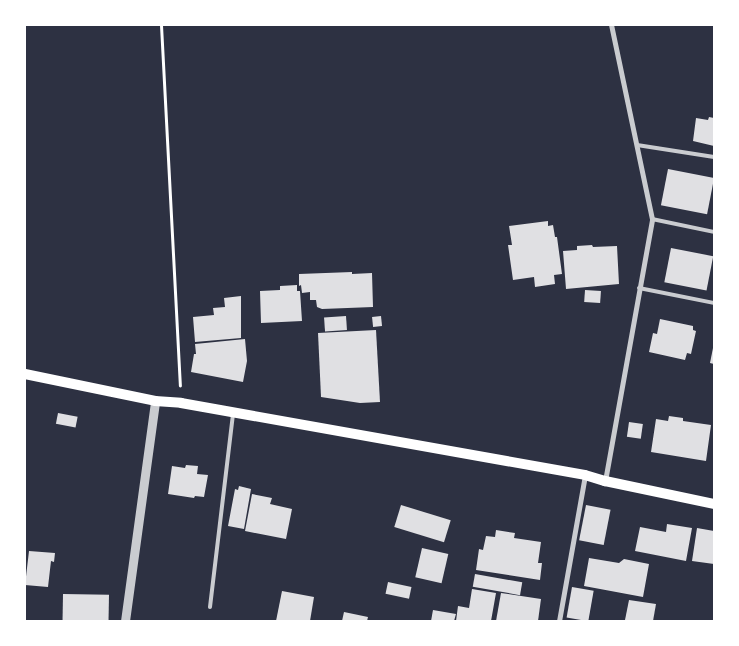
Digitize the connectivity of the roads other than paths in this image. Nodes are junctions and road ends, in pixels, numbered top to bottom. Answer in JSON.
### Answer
{"nodes":[{"id":1,"x":611,"y":25,"type":"edge"},
{"id":2,"x":637,"y":144,"type":"junction"},
{"id":3,"x":714,"y":157,"type":"edge"},
{"id":4,"x":652,"y":219,"type":"junction"},
{"id":5,"x":714,"y":232,"type":"edge"},
{"id":6,"x":640,"y":288,"type":"junction"},
{"id":7,"x":714,"y":303,"type":"edge"},
{"id":8,"x":25,"y":374,"type":"edge"},
{"id":9,"x":155,"y":401,"type":"junction"},
{"id":10,"x":233,"y":413,"type":"junction"},
{"id":11,"x":585,"y":475,"type":"junction"},
{"id":12,"x":605,"y":481,"type":"junction"},
{"id":13,"x":714,"y":504,"type":"edge"},
{"id":14,"x":210,"y":607,"type":"dead end"},
{"id":15,"x":125,"y":621,"type":"edge"},
{"id":16,"x":558,"y":621,"type":"edge"}],
"edges":[{"from":1,"to":2,"type":"street"},
{"from":2,"to":3,"type":"lane"},
{"from":2,"to":4,"type":"street"},
{"from":4,"to":5,"type":"lane"},
{"from":4,"to":6,"type":"street"},
{"from":6,"to":7,"type":"lane"},
{"from":6,"to":12,"type":"street"},
{"from":8,"to":9,"type":"main road"},
{"from":9,"to":10,"type":"main road"},
{"from":9,"to":15,"type":"street"},
{"from":10,"to":11,"type":"main road"},
{"from":10,"to":14,"type":"lane"},
{"from":11,"to":12,"type":"main road"},
{"from":11,"to":16,"type":"street"},
{"from":12,"to":13,"type":"main road"}]}
